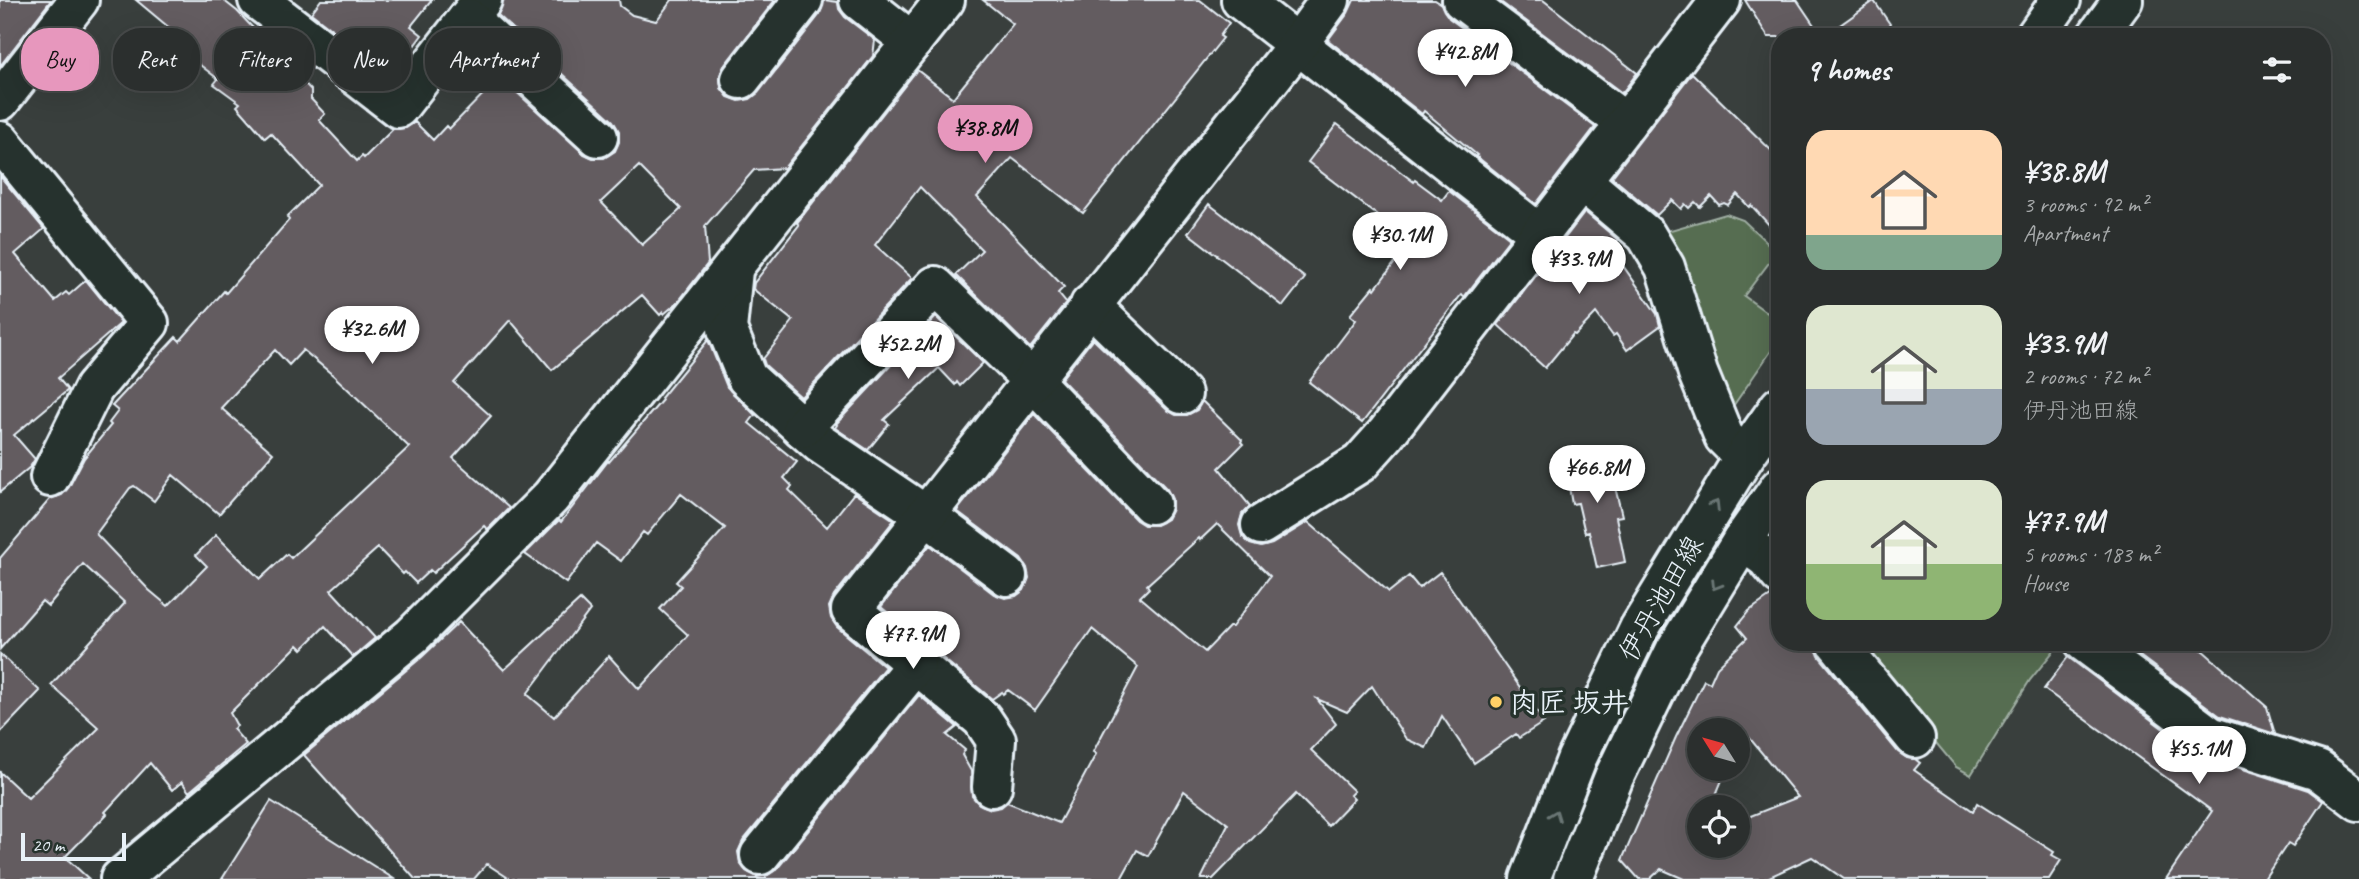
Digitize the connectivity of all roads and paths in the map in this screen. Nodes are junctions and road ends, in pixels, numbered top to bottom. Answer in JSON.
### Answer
{"nodes":[{"id":1,"x":79,"y":0,"type":"edge"},
{"id":2,"x":258,"y":0,"type":"edge"},
{"id":3,"x":803,"y":0,"type":"edge"},
{"id":4,"x":859,"y":0,"type":"edge"},
{"id":5,"x":945,"y":0,"type":"edge"},
{"id":6,"x":1241,"y":0,"type":"edge"},
{"id":7,"x":1330,"y":0,"type":"edge"},
{"id":8,"x":1462,"y":0,"type":"edge"},
{"id":9,"x":1721,"y":0,"type":"edge"},
{"id":10,"x":2061,"y":0,"type":"edge"},
{"id":11,"x":2123,"y":0,"type":"edge"},
{"id":12,"x":475,"y":9,"type":"edge"},
{"id":13,"x":2041,"y":28,"type":"edge"},
{"id":14,"x":2103,"y":28,"type":"edge"},
{"id":15,"x":912,"y":42,"type":"junction"},
{"id":16,"x":1298,"y":44,"type":"junction"},
{"id":17,"x":741,"y":79,"type":"dead end"},
{"id":18,"x":0,"y":101,"type":"edge"},
{"id":19,"x":1626,"y":123,"type":"junction"},
{"id":20,"x":598,"y":137,"type":"dead end"},
{"id":21,"x":0,"y":141,"type":"edge"},
{"id":22,"x":1582,"y":181,"type":"junction"},
{"id":23,"x":1541,"y":235,"type":"junction"},
{"id":24,"x":733,"y":270,"type":"junction"},
{"id":25,"x":1090,"y":305,"type":"junction"},
{"id":26,"x":1033,"y":381,"type":"junction"},
{"id":27,"x":1182,"y":394,"type":"dead end"},
{"id":28,"x":1771,"y":419,"type":"edge"},
{"id":29,"x":802,"y":428,"type":"junction"},
{"id":30,"x":1744,"y":457,"type":"junction"},
{"id":31,"x":50,"y":477,"type":"dead end"},
{"id":32,"x":1771,"y":500,"type":"edge"},
{"id":33,"x":1152,"y":504,"type":"dead end"},
{"id":34,"x":927,"y":516,"type":"junction"},
{"id":35,"x":1261,"y":524,"type":"dead end"},
{"id":36,"x":1742,"y":541,"type":"junction"},
{"id":37,"x":1771,"y":564,"type":"edge"},
{"id":38,"x":1007,"y":576,"type":"dead end"},
{"id":39,"x":1843,"y":651,"type":"edge"},
{"id":40,"x":2096,"y":651,"type":"edge"},
{"id":41,"x":916,"y":664,"type":"junction"},
{"id":42,"x":1915,"y":737,"type":"dead end"},
{"id":43,"x":992,"y":787,"type":"dead end"},
{"id":44,"x":2359,"y":801,"type":"edge"},
{"id":45,"x":760,"y":855,"type":"dead end"},
{"id":46,"x":120,"y":879,"type":"edge"},
{"id":47,"x":1530,"y":879,"type":"edge"},
{"id":48,"x":1573,"y":879,"type":"edge"}],
"edges":[{"from":1,"to":18,"type":"street"},
{"from":2,"to":12,"type":"street"},
{"from":3,"to":17,"type":"street"},
{"from":4,"to":15,"type":"street"},
{"from":5,"to":15,"type":"street"},
{"from":6,"to":16,"type":"street"},
{"from":7,"to":16,"type":"street"},
{"from":8,"to":19,"type":"street"},
{"from":9,"to":19,"type":"street"},
{"from":10,"to":13,"type":"street"},
{"from":11,"to":14,"type":"street"},
{"from":12,"to":20,"type":"street"},
{"from":15,"to":24,"type":"street"},
{"from":16,"to":23,"type":"street"},
{"from":16,"to":25,"type":"street"},
{"from":19,"to":22,"type":"street"},
{"from":21,"to":31,"type":"street"},
{"from":22,"to":23,"type":"street"},
{"from":22,"to":30,"type":"street"},
{"from":23,"to":35,"type":"street"},
{"from":24,"to":29,"type":"street"},
{"from":24,"to":46,"type":"street"},
{"from":25,"to":26,"type":"street"},
{"from":25,"to":27,"type":"street"},
{"from":26,"to":29,"type":"street"},
{"from":26,"to":33,"type":"street"},
{"from":26,"to":34,"type":"street"},
{"from":28,"to":30,"type":"street","name":"伊丹池田線"},
{"from":29,"to":34,"type":"street"},
{"from":47,"to":30,"type":"street","name":"伊丹池田線","one_way":true},
{"from":32,"to":36,"type":"street","name":"伊丹池田線"},
{"from":34,"to":38,"type":"street"},
{"from":34,"to":41,"type":"street"},
{"from":36,"to":37,"type":"street"},
{"from":36,"to":48,"type":"street","name":"伊丹池田線","one_way":true},
{"from":39,"to":42,"type":"street"},
{"from":40,"to":44,"type":"street"},
{"from":41,"to":43,"type":"street"},
{"from":41,"to":45,"type":"street"}]}
